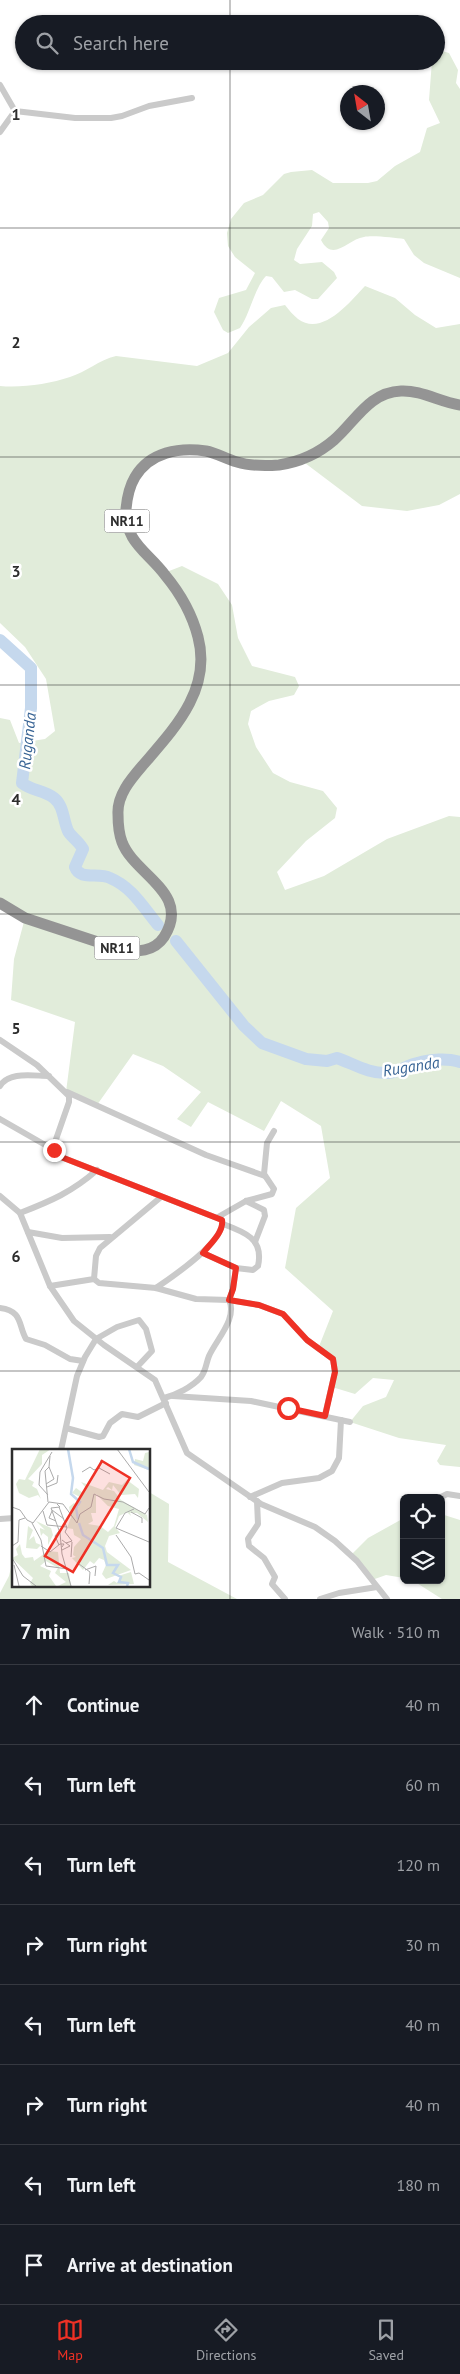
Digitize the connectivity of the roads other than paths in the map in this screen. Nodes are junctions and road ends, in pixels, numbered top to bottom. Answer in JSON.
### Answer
{"nodes":[{"id":1,"x":0,"y":85,"type":"edge"},
{"id":2,"x":192,"y":98,"type":"dead end"},
{"id":3,"x":15,"y":111,"type":"junction"},
{"id":4,"x":0,"y":132,"type":"edge"},
{"id":5,"x":460,"y":405,"type":"edge"},
{"id":6,"x":0,"y":903,"type":"edge"},
{"id":7,"x":0,"y":1040,"type":"edge"},
{"id":8,"x":49,"y":1076,"type":"junction"},
{"id":9,"x":0,"y":1086,"type":"edge"},
{"id":10,"x":66,"y":1092,"type":"junction"},
{"id":11,"x":0,"y":1119,"type":"edge"},
{"id":12,"x":274,"y":1131,"type":"dead end"},
{"id":13,"x":54,"y":1150,"type":"junction"},
{"id":14,"x":97,"y":1170,"type":"junction"},
{"id":15,"x":266,"y":1176,"type":"junction"},
{"id":16,"x":0,"y":1196,"type":"edge"},
{"id":17,"x":161,"y":1197,"type":"junction"},
{"id":18,"x":246,"y":1201,"type":"junction"},
{"id":19,"x":20,"y":1213,"type":"junction"},
{"id":20,"x":218,"y":1216,"type":"junction"},
{"id":21,"x":223,"y":1224,"type":"junction"},
{"id":22,"x":28,"y":1232,"type":"junction"},
{"id":23,"x":110,"y":1238,"type":"junction"},
{"id":24,"x":255,"y":1242,"type":"junction"},
{"id":25,"x":203,"y":1253,"type":"junction"},
{"id":26,"x":236,"y":1268,"type":"junction"},
{"id":27,"x":94,"y":1279,"type":"junction"},
{"id":28,"x":50,"y":1286,"type":"junction"},
{"id":29,"x":156,"y":1288,"type":"junction"},
{"id":30,"x":229,"y":1300,"type":"junction"},
{"id":31,"x":0,"y":1308,"type":"edge"},
{"id":32,"x":96,"y":1339,"type":"junction"},
{"id":33,"x":83,"y":1361,"type":"junction"},
{"id":34,"x":137,"y":1367,"type":"junction"},
{"id":35,"x":173,"y":1396,"type":"junction"},
{"id":36,"x":165,"y":1401,"type":"junction"},
{"id":37,"x":325,"y":1416,"type":"junction"},
{"id":38,"x":341,"y":1420,"type":"junction"},
{"id":39,"x":350,"y":1422,"type":"dead end"},
{"id":40,"x":66,"y":1428,"type":"junction"},
{"id":41,"x":61,"y":1449,"type":"edge"},
{"id":42,"x":445,"y":1495,"type":"edge"},
{"id":43,"x":460,"y":1496,"type":"edge"},
{"id":44,"x":250,"y":1497,"type":"junction"},
{"id":45,"x":256,"y":1501,"type":"junction"},
{"id":46,"x":377,"y":1587,"type":"junction"},
{"id":47,"x":285,"y":1599,"type":"edge"},
{"id":48,"x":320,"y":1599,"type":"edge"},
{"id":49,"x":388,"y":1599,"type":"edge"}],
"edges":[{"from":1,"to":3,"type":"street"},
{"from":2,"to":3,"type":"street"},
{"from":3,"to":4,"type":"street"},
{"from":5,"to":6,"type":"highway","number":"NR11"},
{"from":7,"to":8,"type":"street"},
{"from":8,"to":9,"type":"street"},
{"from":8,"to":10,"type":"street"},
{"from":10,"to":13,"type":"street"},
{"from":10,"to":15,"type":"street"},
{"from":11,"to":13,"type":"street"},
{"from":12,"to":15,"type":"street"},
{"from":13,"to":14,"type":"street"},
{"from":14,"to":17,"type":"street"},
{"from":14,"to":19,"type":"street"},
{"from":15,"to":18,"type":"street"},
{"from":16,"to":19,"type":"street"},
{"from":17,"to":20,"type":"street"},
{"from":17,"to":23,"type":"street"},
{"from":18,"to":20,"type":"street"},
{"from":18,"to":24,"type":"street"},
{"from":19,"to":22,"type":"street"},
{"from":20,"to":21,"type":"street"},
{"from":21,"to":24,"type":"street"},
{"from":21,"to":25,"type":"street"},
{"from":22,"to":23,"type":"street"},
{"from":22,"to":28,"type":"street"},
{"from":23,"to":27,"type":"street"},
{"from":24,"to":26,"type":"street"},
{"from":25,"to":26,"type":"street"},
{"from":25,"to":29,"type":"street"},
{"from":26,"to":30,"type":"street"},
{"from":27,"to":28,"type":"street"},
{"from":27,"to":29,"type":"street"},
{"from":28,"to":32,"type":"street"},
{"from":29,"to":30,"type":"street"},
{"from":30,"to":35,"type":"street"},
{"from":30,"to":37,"type":"street"},
{"from":31,"to":33,"type":"street"},
{"from":32,"to":33,"type":"street"},
{"from":32,"to":34,"type":"street"},
{"from":32,"to":34,"type":"street"},
{"from":33,"to":40,"type":"street"},
{"from":34,"to":36,"type":"street"},
{"from":35,"to":36,"type":"street"},
{"from":35,"to":37,"type":"street"},
{"from":36,"to":40,"type":"street"},
{"from":36,"to":44,"type":"street"},
{"from":37,"to":38,"type":"street"},
{"from":38,"to":39,"type":"street"},
{"from":38,"to":44,"type":"street"},
{"from":40,"to":41,"type":"street"},
{"from":42,"to":43,"type":"street"},
{"from":44,"to":45,"type":"street"},
{"from":45,"to":46,"type":"street"},
{"from":45,"to":47,"type":"street"},
{"from":46,"to":48,"type":"street"},
{"from":46,"to":49,"type":"street"}]}
